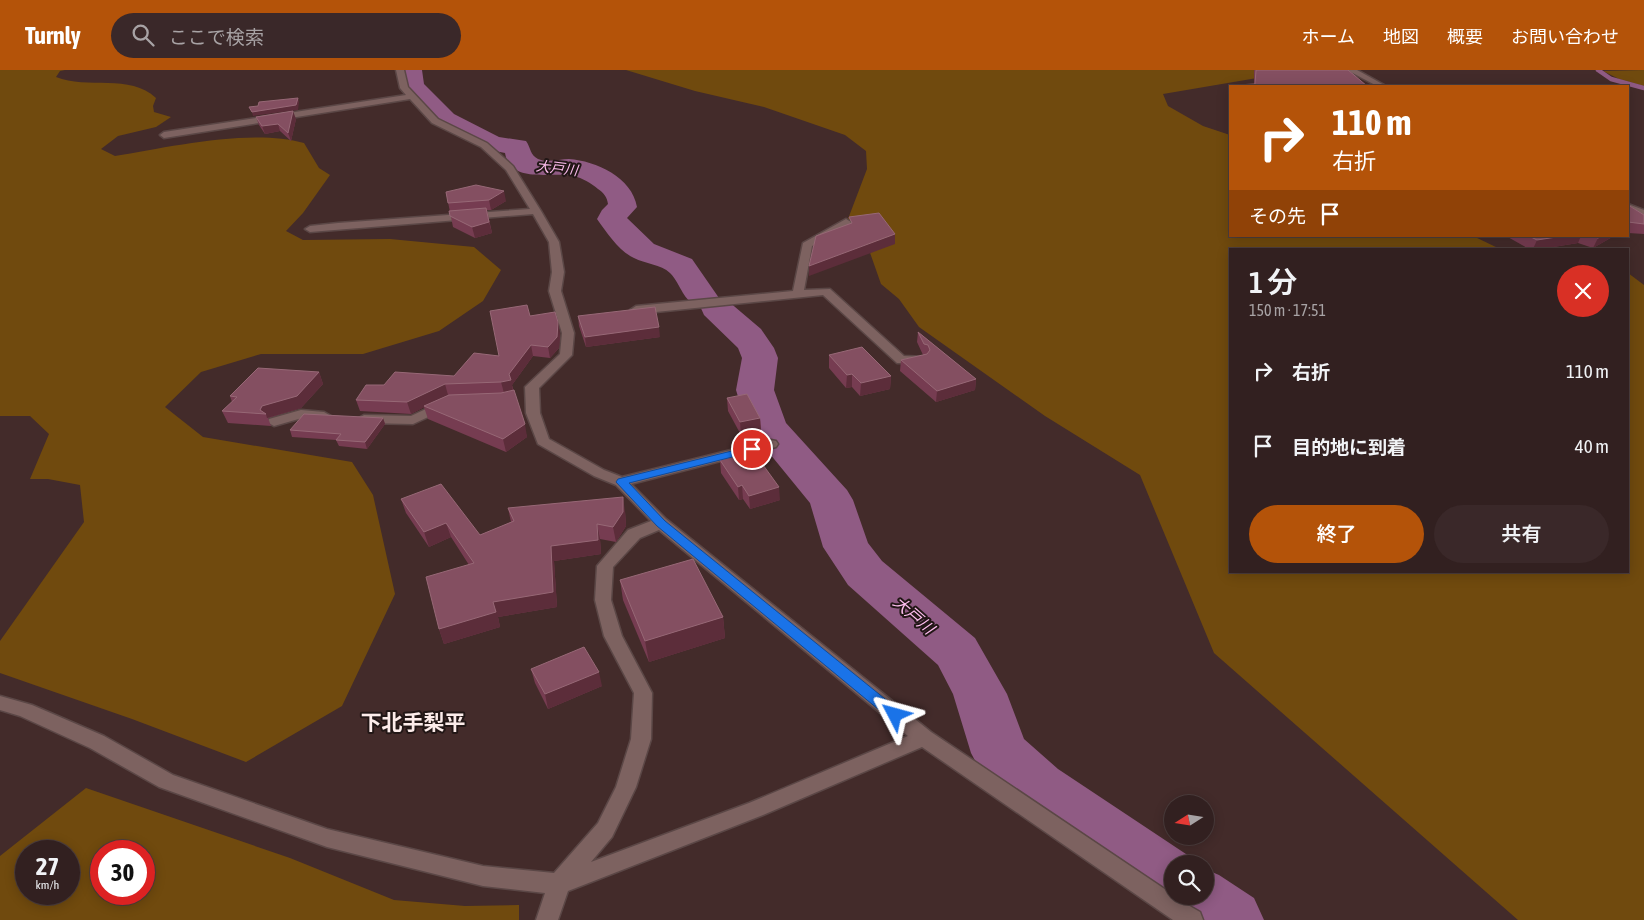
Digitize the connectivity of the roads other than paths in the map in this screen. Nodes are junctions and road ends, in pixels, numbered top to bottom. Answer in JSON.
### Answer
{"nodes":[{"id":1,"x":400,"y":70,"type":"edge"},
{"id":2,"x":1351,"y":70,"type":"edge"},
{"id":3,"x":1380,"y":85,"type":"edge"},
{"id":4,"x":412,"y":96,"type":"junction"},
{"id":5,"x":164,"y":135,"type":"dead end"},
{"id":6,"x":1629,"y":208,"type":"edge"},
{"id":7,"x":536,"y":211,"type":"junction"},
{"id":8,"x":1644,"y":215,"type":"edge"},
{"id":9,"x":846,"y":222,"type":"dead end"},
{"id":10,"x":310,"y":228,"type":"dead end"},
{"id":11,"x":798,"y":292,"type":"junction"},
{"id":12,"x":624,"y":312,"type":"edge"},
{"id":13,"x":922,"y":360,"type":"edge"},
{"id":14,"x":458,"y":401,"type":"edge"},
{"id":15,"x":274,"y":422,"type":"dead end"},
{"id":16,"x":771,"y":444,"type":"dead end"},
{"id":17,"x":622,"y":482,"type":"junction"},
{"id":18,"x":661,"y":523,"type":"junction"},
{"id":19,"x":0,"y":703,"type":"edge"},
{"id":20,"x":924,"y":738,"type":"junction"},
{"id":21,"x":559,"y":884,"type":"junction"},
{"id":22,"x":547,"y":920,"type":"edge"},
{"id":23,"x":1192,"y":920,"type":"edge"}],
"edges":[{"from":1,"to":4,"type":"street"},
{"from":2,"to":3,"type":"street"},
{"from":4,"to":5,"type":"street"},
{"from":4,"to":7,"type":"street"},
{"from":6,"to":8,"type":"street"},
{"from":7,"to":10,"type":"street"},
{"from":7,"to":17,"type":"street"},
{"from":9,"to":11,"type":"street"},
{"from":11,"to":12,"type":"street"},
{"from":11,"to":13,"type":"street"},
{"from":14,"to":15,"type":"street"},
{"from":16,"to":17,"type":"street"},
{"from":17,"to":18,"type":"street"},
{"from":18,"to":20,"type":"street"},
{"from":18,"to":21,"type":"street"},
{"from":19,"to":21,"type":"street"},
{"from":20,"to":21,"type":"street"},
{"from":20,"to":23,"type":"street"},
{"from":21,"to":22,"type":"street"}]}
